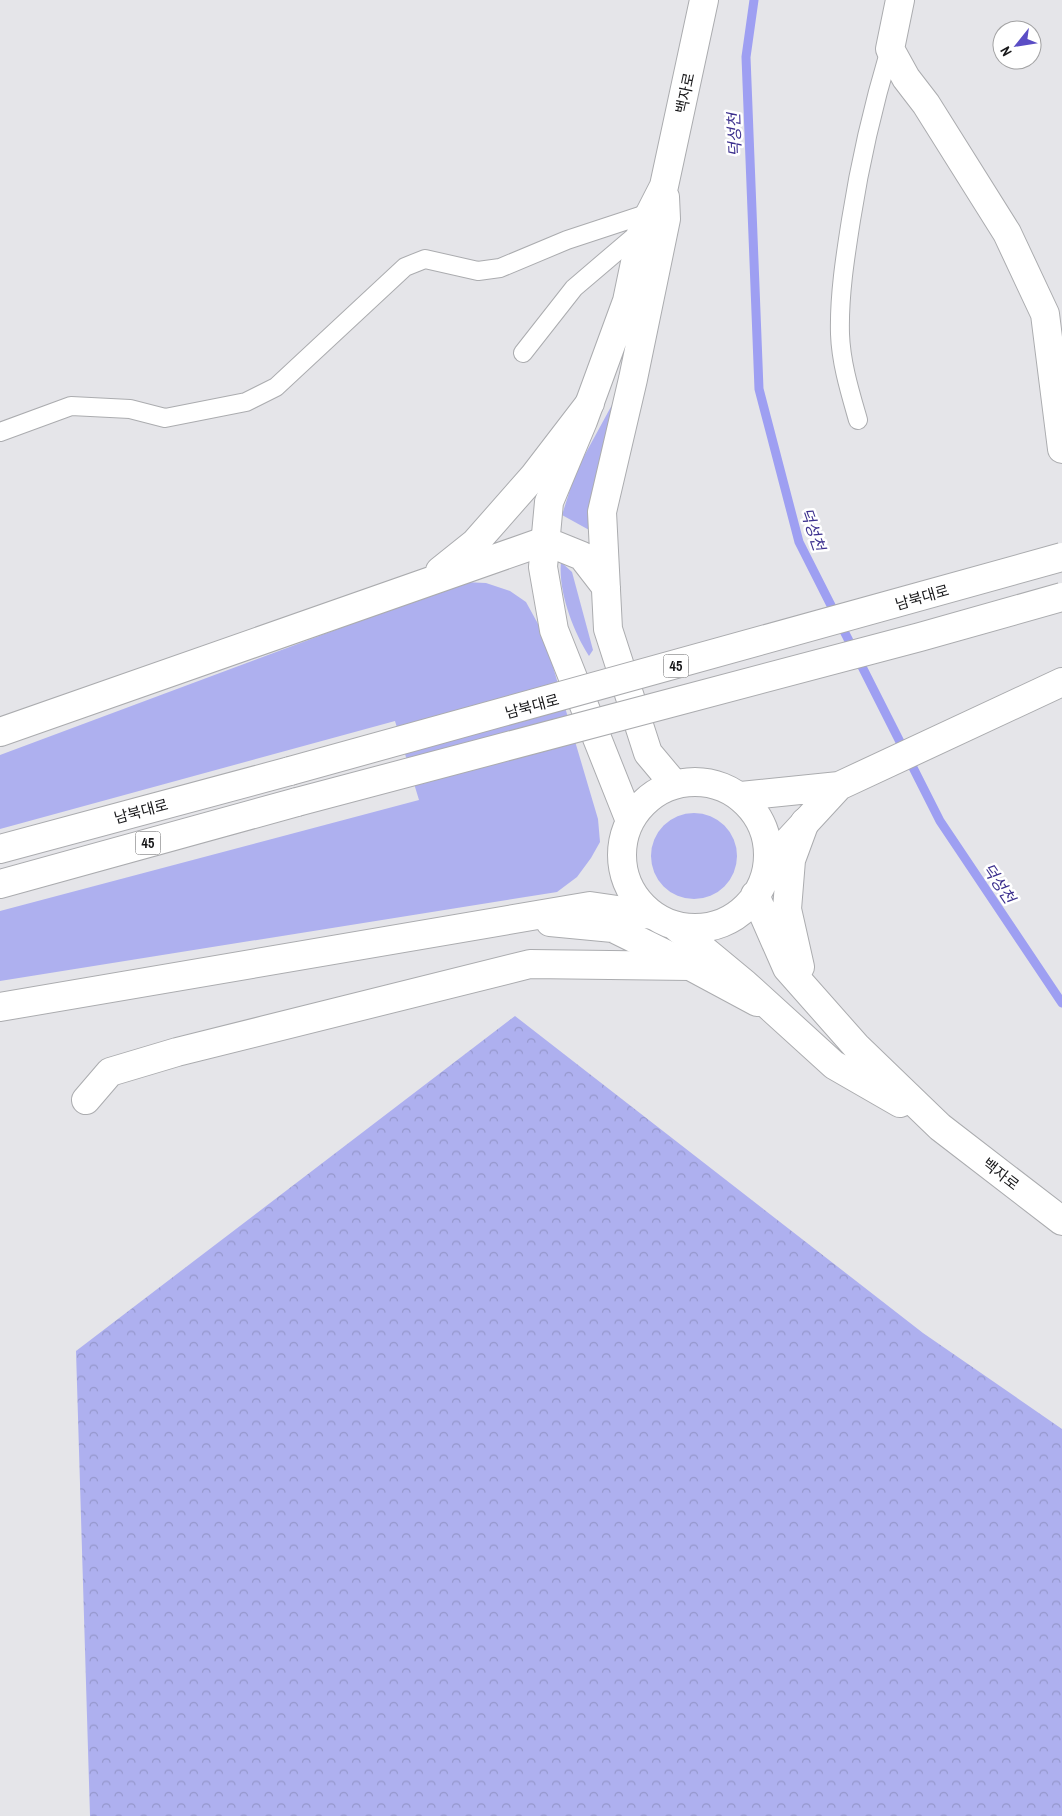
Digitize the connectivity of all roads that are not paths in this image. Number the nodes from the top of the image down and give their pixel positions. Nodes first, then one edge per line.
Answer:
1 (704, 0) edge
2 (900, 0) edge
3 (890, 49) junction
4 (664, 186) junction
5 (647, 221) junction
6 (523, 353) dead end
7 (590, 403) junction
8 (858, 420) dead end
9 (0, 432) edge
10 (1062, 449) edge
11 (545, 541) junction
12 (1062, 557) edge
13 (424, 584) junction
14 (606, 587) junction
15 (1062, 597) edge
16 (1057, 684) edge
17 (0, 732) edge
18 (674, 784) junction
19 (839, 786) junction
20 (740, 796) junction
21 (630, 821) junction
22 (806, 822) junction
23 (0, 849) edge
24 (768, 863) junction
25 (0, 884) edge
26 (755, 895) junction
27 (522, 919) junction
28 (663, 920) junction
29 (690, 966) junction
30 (804, 988) junction
31 (0, 1007) edge
32 (778, 1013) junction
33 (86, 1100) dead end
34 (940, 1127) junction
35 (1062, 1221) edge

1 - 4 main road, 백자로
2 - 3 main road
3 - 8 lane
3 - 10 main road
4 - 5 main road
4 - 14 main road
5 - 6 lane
5 - 7 main road
5 - 9 lane
7 - 11 main road
7 - 13 main road
11 - 13 main road
11 - 14 main road
11 - 21 main road
12 - 23 main road, 남북대로 / 45, bridge
13 - 17 main road
14 - 18 main road
15 - 25 main road, 45, bridge
16 - 19 main road
18 - 20 main road
18 - 21 main road
19 - 20 main road
19 - 22 main road
20 - 24 main road
21 - 28 main road
22 - 24 main road
22 - 30 main road
24 - 26 main road
26 - 28 main road
26 - 30 main road
27 - 28 main road
27 - 29 main road
27 - 31 main road
28 - 32 main road
29 - 32 main road
29 - 33 main road
30 - 34 main road
32 - 34 main road
34 - 35 main road, 백자로

